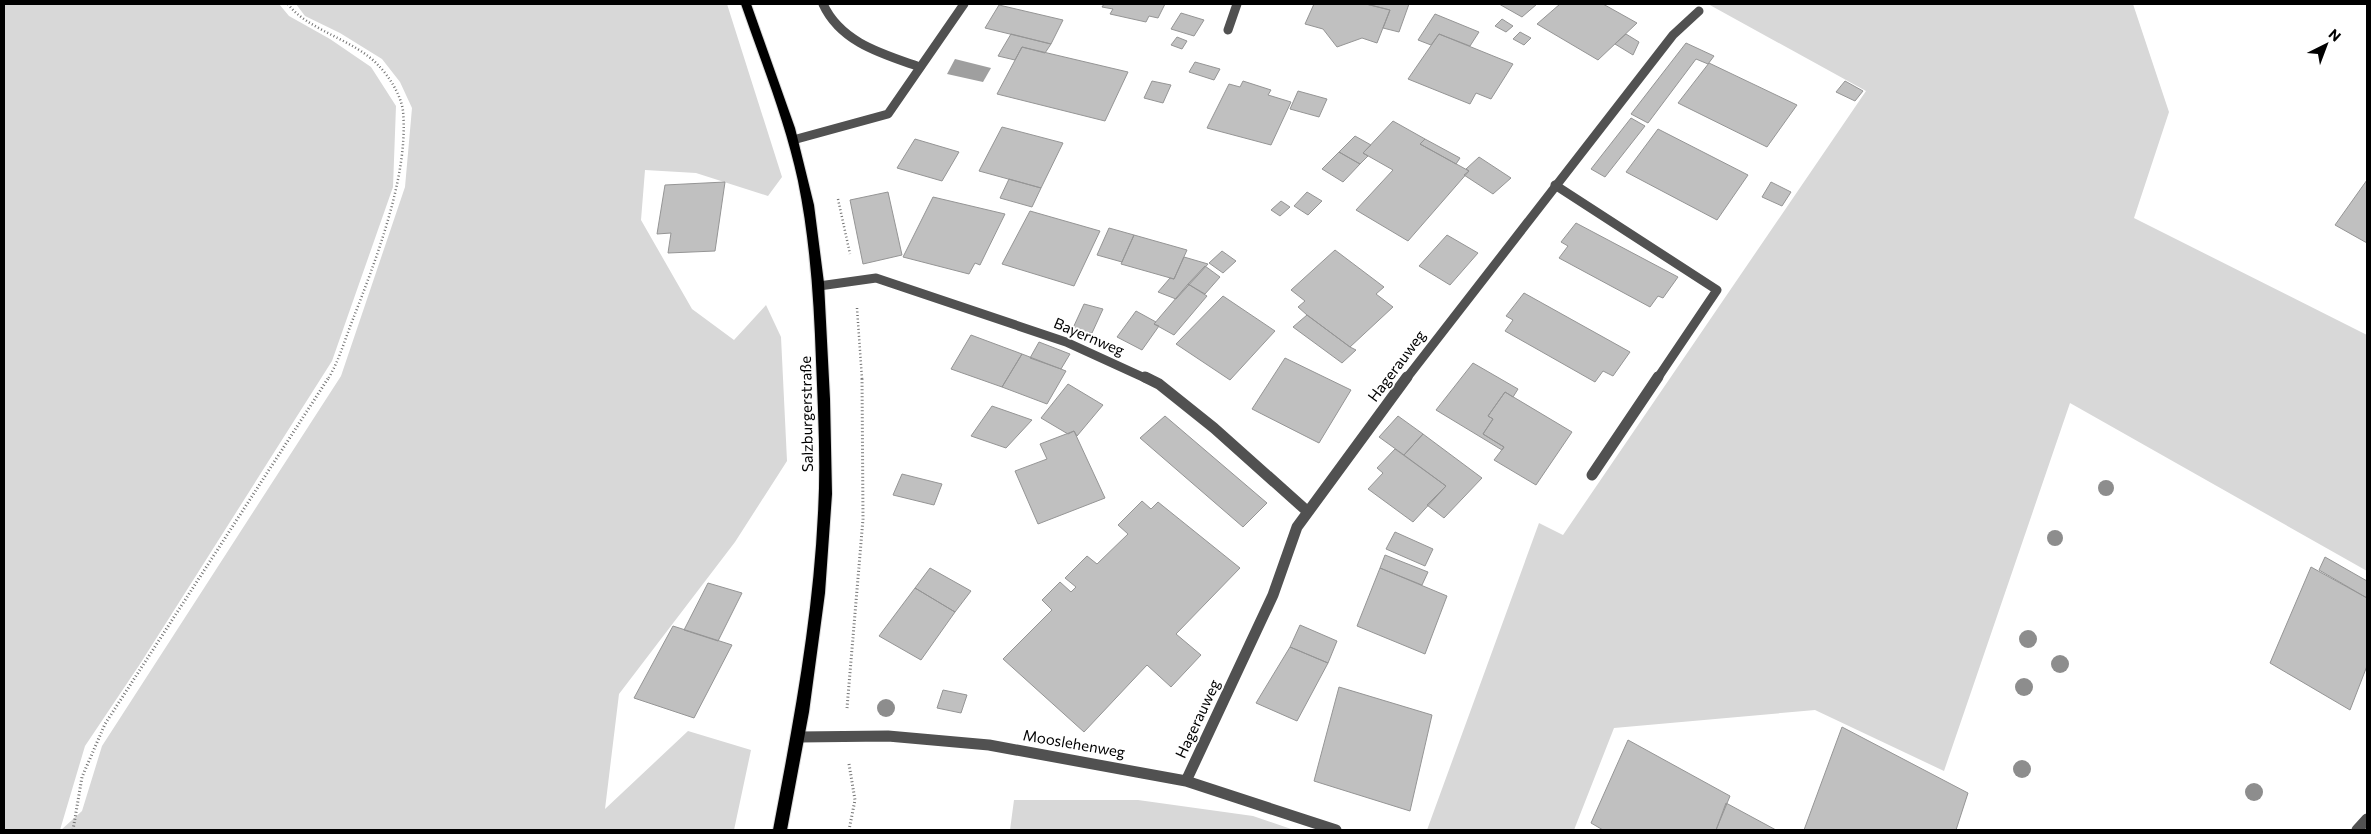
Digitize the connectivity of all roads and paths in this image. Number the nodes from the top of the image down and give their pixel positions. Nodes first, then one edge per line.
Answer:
1 (288, 4) edge
2 (746, 4) edge
3 (823, 4) edge
4 (964, 4) edge
5 (1237, 4) edge
6 (1699, 11) dead end
7 (1228, 30) dead end
8 (920, 67) junction
9 (793, 140) junction
10 (1554, 185) junction
11 (819, 286) junction
12 (1592, 475) dead end
13 (1307, 511) junction
14 (799, 737) junction
15 (845, 737) junction
16 (1186, 781) junction
17 (2367, 819) edge
18 (73, 830) edge
19 (780, 830) edge
20 (849, 830) edge
21 (1336, 830) edge
22 (2357, 830) edge

1 - 18 path
2 - 9 main road, Salzburgerstraße
3 - 8 street
4 - 8 street
5 - 7 street
6 - 10 street, Hagerauweg
8 - 9 street
9 - 11 main road, Salzburgerstraße
10 - 12 street
10 - 13 street, Hagerauweg
11 - 13 street, Bayernweg
11 - 14 main road, Salzburgerstraße
13 - 16 street, Hagerauweg
14 - 15 street, Mooslehenweg
14 - 19 main road, Salzburgerstraße
15 - 16 street, Mooslehenweg
15 - 20 path
16 - 21 street, Mooslehenweg
17 - 22 street

